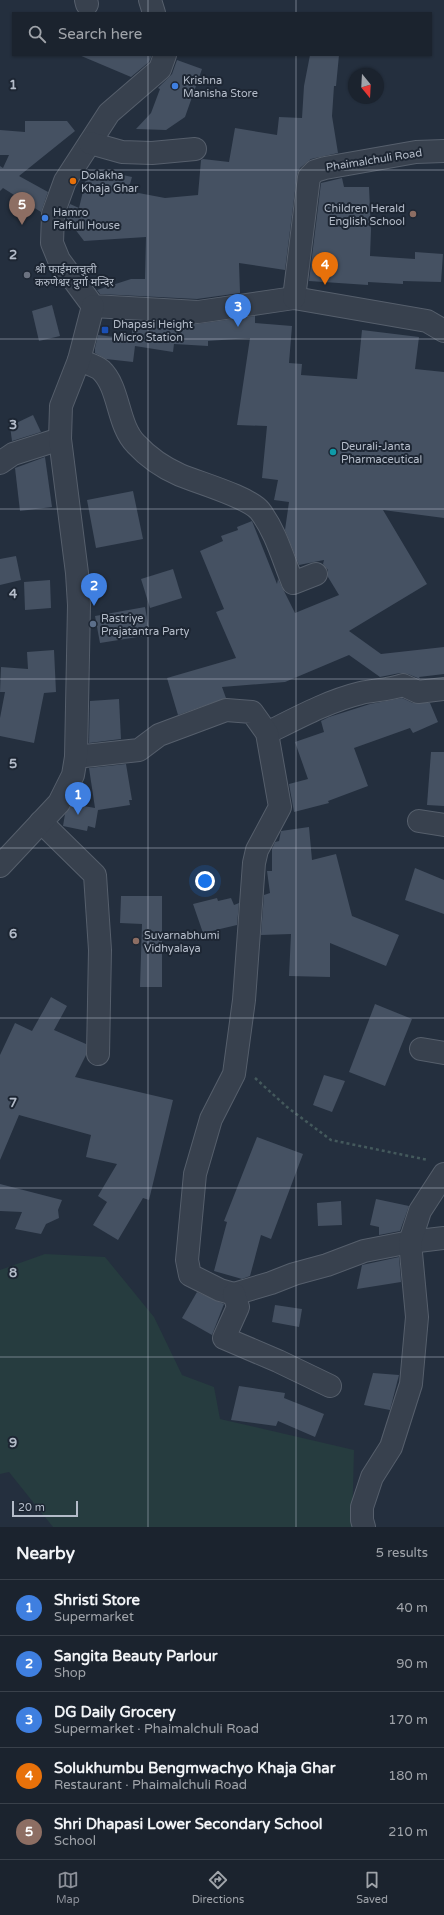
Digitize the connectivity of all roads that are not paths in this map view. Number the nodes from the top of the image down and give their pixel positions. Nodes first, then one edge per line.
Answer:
1 (150, 0) edge
2 (154, 12) edge
3 (165, 56) edge
4 (90, 144) junction
5 (195, 149) dead end
6 (444, 152) edge
7 (294, 298) junction
8 (93, 306) junction
9 (444, 331) edge
10 (79, 360) junction
11 (60, 439) junction
12 (0, 463) edge
13 (316, 574) dead end
14 (444, 689) edge
15 (267, 733) junction
16 (76, 757) junction
17 (419, 821) dead end
18 (41, 822) junction
19 (444, 825) edge
20 (3, 860) edge
21 (421, 1049) dead end
22 (444, 1053) edge
23 (98, 1054) dead end
24 (437, 1167) edge
25 (444, 1238) edge
26 (410, 1242) junction
27 (234, 1294) junction
28 (330, 1386) dead end
29 (364, 1527) edge

1 - 2 street
3 - 4 street
4 - 5 street
4 - 8 street
6 - 7 street, Phaimalchuli Road
7 - 8 street
7 - 9 street
8 - 10 street
10 - 11 street
10 - 13 street
11 - 12 street
11 - 16 street
14 - 15 street
15 - 16 street
15 - 27 street
16 - 18 street
17 - 19 street
18 - 20 street
18 - 23 street
21 - 22 street
24 - 26 street
25 - 26 street
26 - 27 street
26 - 29 street
27 - 28 street

